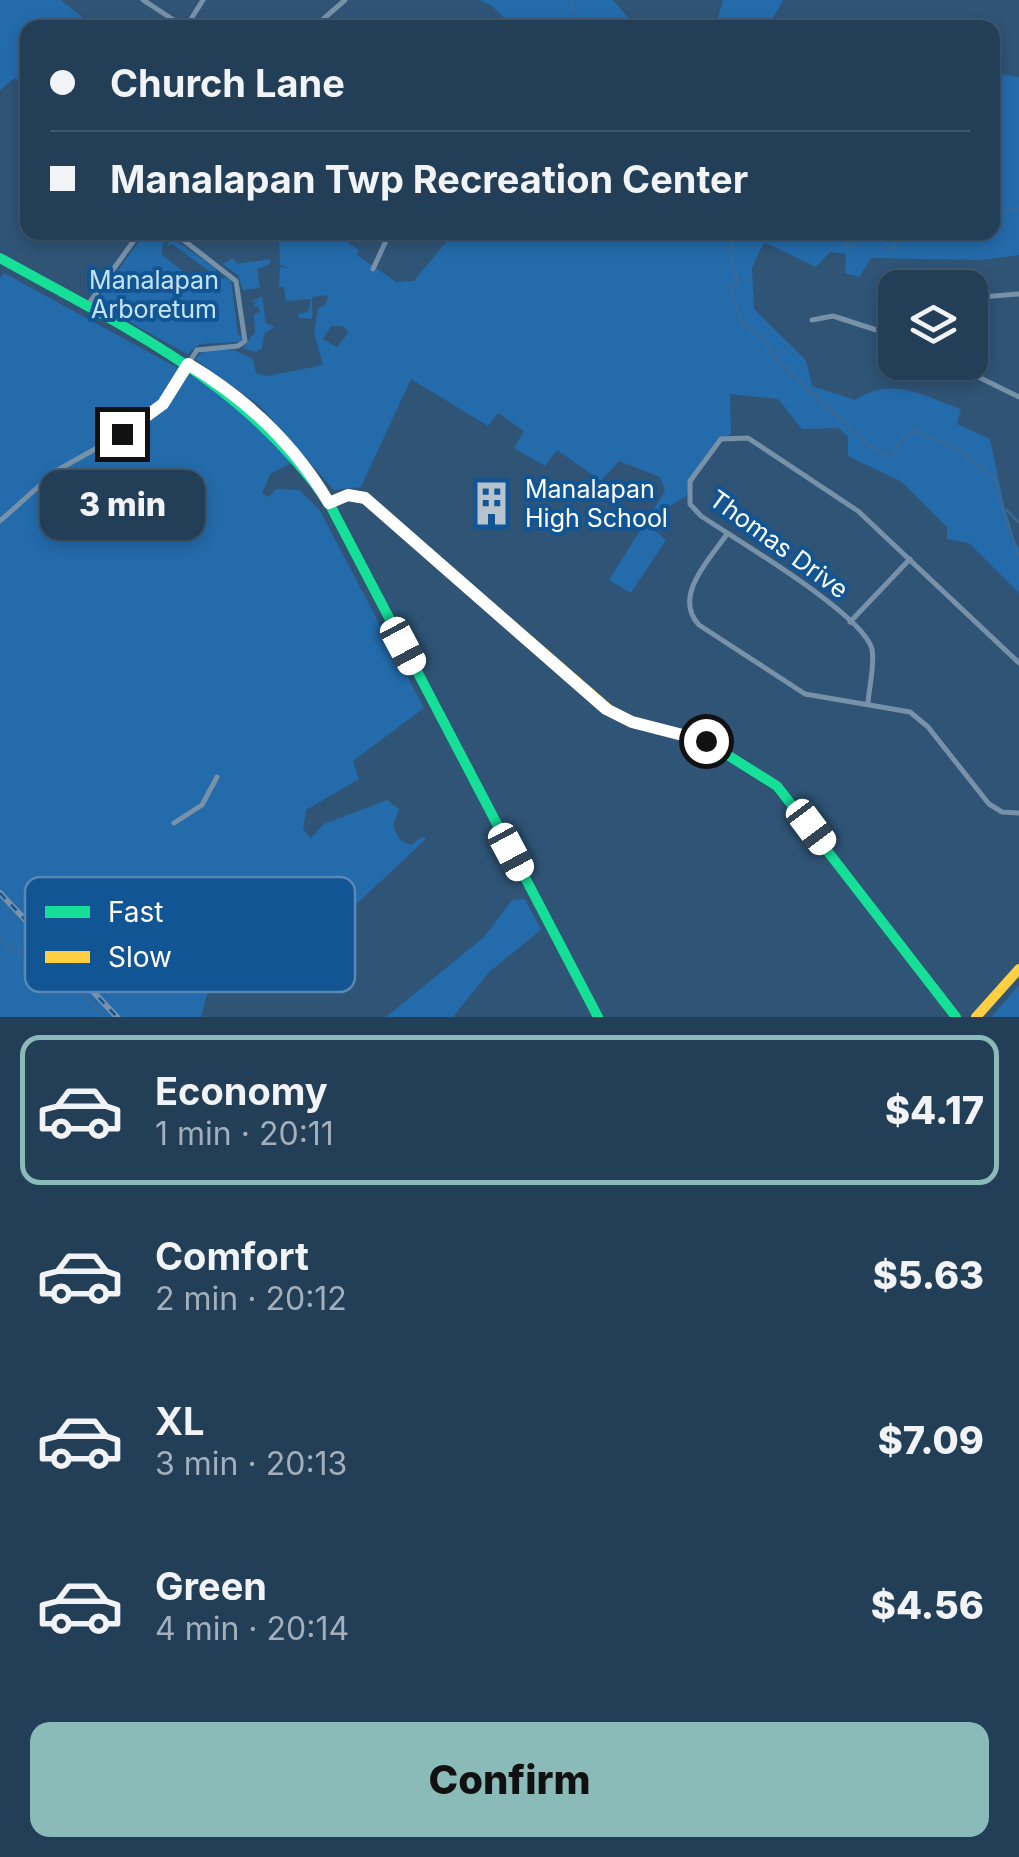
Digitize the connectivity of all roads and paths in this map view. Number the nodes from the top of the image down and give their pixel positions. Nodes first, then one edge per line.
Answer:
1 (142, 0) edge
2 (345, 0) edge
3 (174, 20) edge
4 (323, 20) edge
5 (134, 240) edge
6 (183, 240) edge
7 (386, 240) edge
8 (0, 258) edge
9 (372, 269) dead end
10 (1019, 294) edge
11 (988, 297) edge
12 (87, 306) junction
13 (812, 320) dead end
14 (878, 331) edge
15 (188, 364) junction
16 (985, 380) edge
17 (1019, 397) edge
18 (329, 503) junction
19 (0, 521) edge
20 (727, 534) junction
21 (910, 558) junction
22 (850, 622) junction
23 (1019, 663) edge
24 (868, 703) junction
25 (217, 777) dead end
26 (1019, 813) edge
27 (174, 823) dead end
28 (1019, 970) edge
29 (598, 1017) edge
30 (956, 1017) edge
31 (976, 1017) edge

1 - 3 street
2 - 4 street
5 - 12 street
6 - 15 street
7 - 9 street
8 - 12 main road
10 - 11 street
12 - 15 main road
13 - 14 street
15 - 18 main road
15 - 19 street
16 - 17 street
18 - 29 main road
18 - 30 main road
20 - 21 street, Thomas Drive
20 - 22 street, Thomas Drive
20 - 24 street
21 - 22 street
21 - 23 street, Thomas Drive
22 - 24 street, Thomas Drive
24 - 26 street
25 - 27 street
28 - 31 main road

